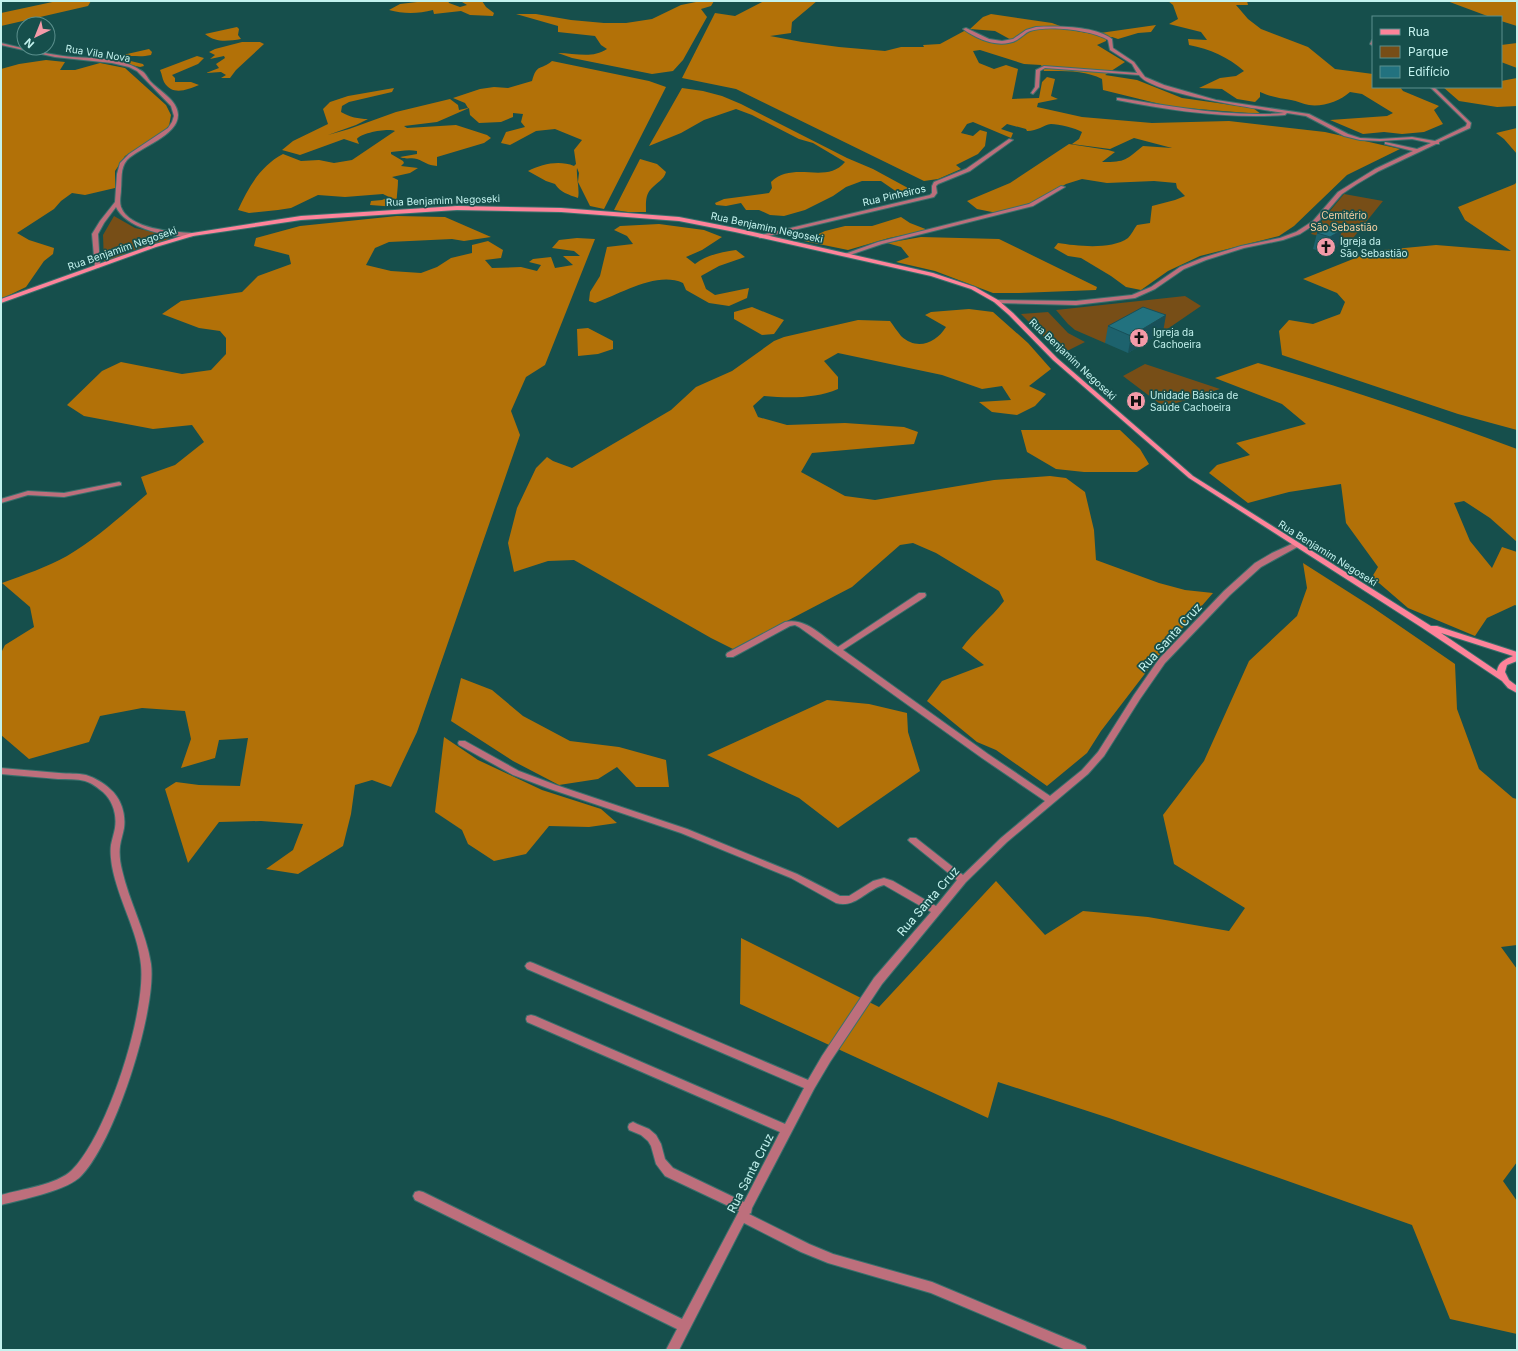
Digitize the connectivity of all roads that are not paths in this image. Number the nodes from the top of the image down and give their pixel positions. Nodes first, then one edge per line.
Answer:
1 (965, 29) dead end
2 (1, 44) edge
3 (1139, 74) junction
4 (1433, 88) edge
5 (1034, 93) dead end
6 (1119, 99) dead end
7 (1307, 114) junction
8 (1011, 140) dead end
9 (1370, 140) junction
10 (1437, 143) junction
11 (1419, 151) junction
12 (1064, 187) dead end
13 (118, 203) junction
14 (192, 235) junction
15 (760, 236) junction
16 (845, 255) junction
17 (97, 267) junction
18 (1, 301) edge
19 (996, 301) junction
20 (119, 484) dead end
21 (1, 501) edge
22 (1298, 545) junction
23 (922, 595) dead end
24 (1424, 625) junction
25 (838, 650) junction
26 (1517, 655) edge
27 (730, 656) dead end
28 (1517, 658) edge
29 (1512, 687) edge
30 (462, 743) dead end
31 (1, 771) edge
32 (1051, 801) junction
33 (913, 840) dead end
34 (963, 880) junction
35 (936, 910) junction
36 (530, 966) dead end
37 (531, 1019) dead end
38 (810, 1086) junction
39 (633, 1126) dead end
40 (788, 1130) junction
41 (419, 1196) dead end
42 (1, 1200) edge
43 (745, 1213) junction
44 (684, 1326) junction
45 (672, 1350) edge
46 (1081, 1350) edge

1 - 3 street
2 - 13 street, Rua Vila Nova
3 - 5 street
3 - 7 street
4 - 10 street
6 - 7 street
7 - 9 street
8 - 15 street, Rua Pinheiros
9 - 10 street
9 - 11 street
10 - 11 street
11 - 19 street
12 - 16 street
13 - 14 street
13 - 17 street
14 - 15 main road, Rua Benjamim Negoseki
14 - 17 main road, Rua Benjamim Negoseki
15 - 16 main road, Rua Benjamim Negoseki
16 - 19 main road, Rua Benjamim Negoseki
17 - 18 main road, Rua Benjamim Negoseki
19 - 22 main road, Rua Benjamim Negoseki
20 - 21 street
22 - 24 main road, Rua Benjamim Negoseki
22 - 32 street, Rua Santa Cruz
23 - 25 street
24 - 26 main road, Rua Benjamim Negoseki
24 - 29 main road, Rua Benjamim Negoseki
25 - 27 street
25 - 32 street
28 - 29 main road
30 - 35 street
31 - 42 street
32 - 34 street, Rua Santa Cruz
33 - 34 street
34 - 35 street, Rua Santa Cruz
35 - 38 street, Rua Santa Cruz
36 - 38 street
37 - 40 street
38 - 40 street, Rua Santa Cruz
39 - 43 street
40 - 43 street, Rua Santa Cruz
41 - 44 street
43 - 44 street, Rua Santa Cruz
43 - 46 street
44 - 45 street, Rua Santa Cruz

